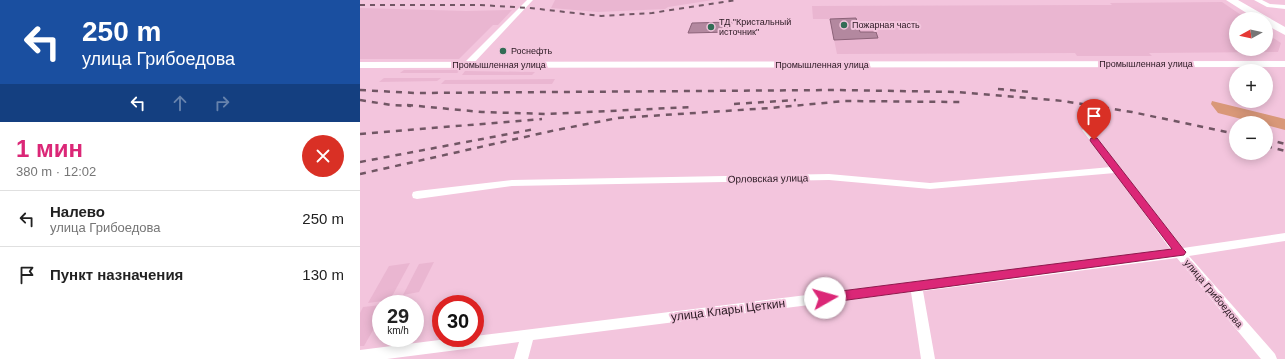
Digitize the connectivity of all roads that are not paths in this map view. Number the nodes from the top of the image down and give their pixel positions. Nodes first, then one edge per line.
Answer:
1 (530, 0) edge
2 (1231, 0) edge
3 (1257, 0) edge
4 (1285, 7) edge
5 (1251, 12) edge
6 (1273, 25) edge
7 (1285, 32) edge
8 (360, 64) edge
9 (1285, 64) edge
10 (467, 65) junction
11 (1086, 130) dead end
12 (1118, 170) junction
13 (417, 194) dead end
14 (1285, 237) edge
15 (1180, 252) junction
16 (916, 286) junction
17 (528, 335) junction
18 (360, 356) edge
19 (521, 359) edge
20 (928, 359) edge
21 (1270, 359) edge

1 - 10 street
2 - 5 highway
3 - 4 street
6 - 7 highway
8 - 10 street, Промышленная улица
9 - 10 street, Промышленная улица
11 - 12 street, улица Грибоедова
12 - 13 street, Орловская улица
12 - 15 street, улица Грибоедова
14 - 15 street, улица Клары Цеткин
15 - 16 street, улица Клары Цеткин
15 - 21 street, улица Грибоедова
16 - 17 street, улица Клары Цеткин
16 - 20 street
17 - 18 street, улица Клары Цеткин
17 - 19 street

